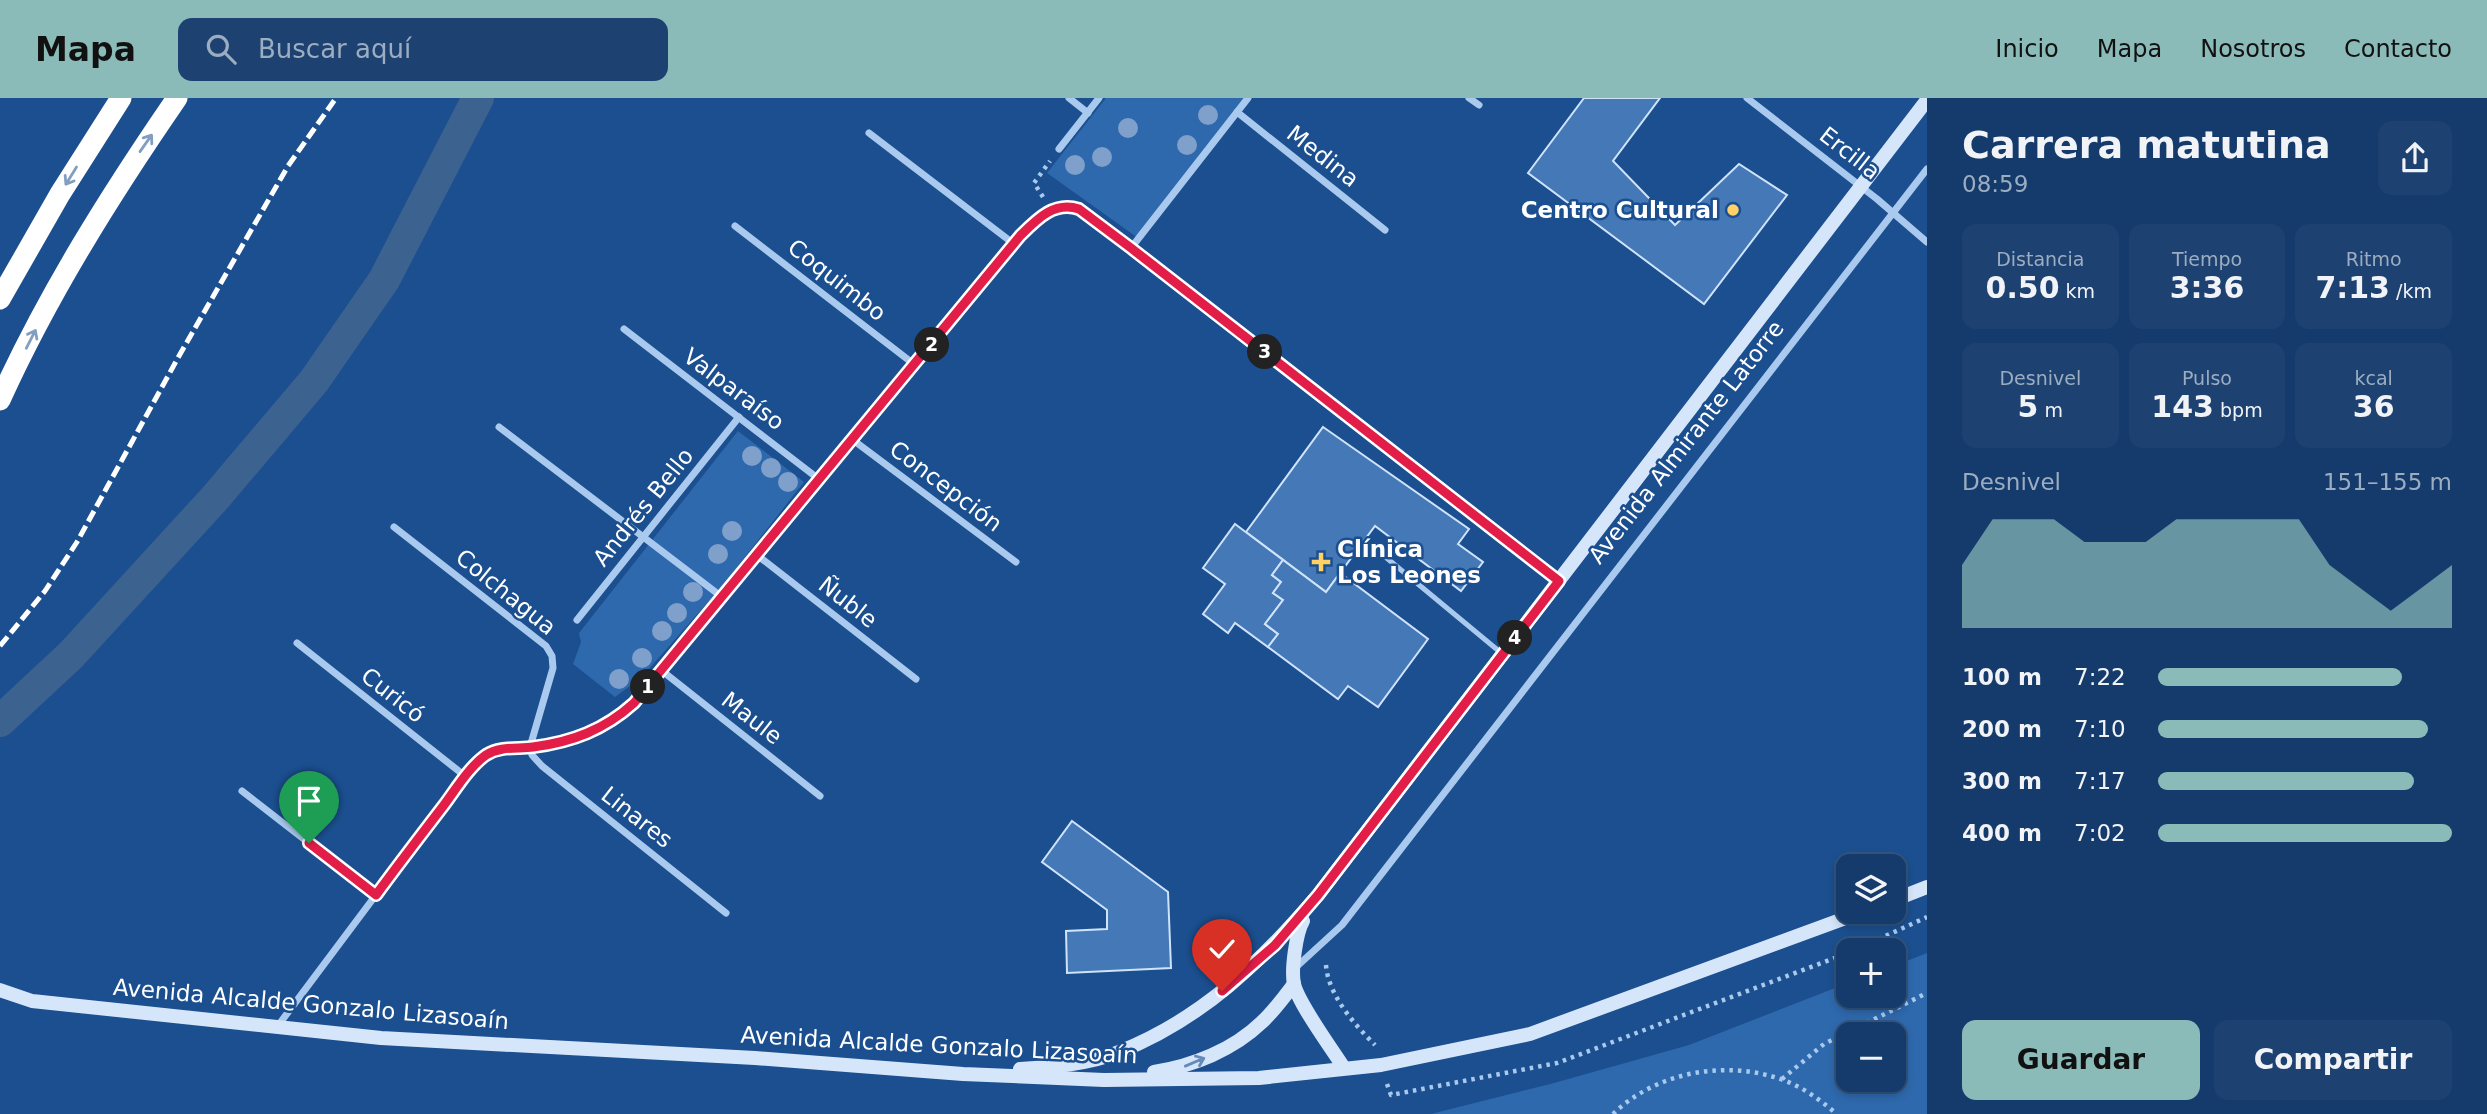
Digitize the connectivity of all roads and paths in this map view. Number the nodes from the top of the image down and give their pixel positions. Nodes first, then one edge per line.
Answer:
1 (121, 98) edge
2 (177, 98) edge
3 (1069, 98) edge
4 (1099, 98) edge
5 (1248, 98) edge
6 (1469, 98) edge
7 (1747, 98) edge
8 (1927, 100) edge
9 (1479, 105) dead end
10 (1088, 113) junction
11 (1237, 113) junction
12 (869, 133) dead end
13 (1059, 149) joint
14 (1927, 169) edge
15 (1861, 187) junction
16 (1050, 210) junction
17 (1893, 213) junction
18 (735, 226) dead end
19 (1385, 230) dead end
20 (1927, 242) edge
21 (1014, 244) junction
22 (1131, 248) junction
23 (0, 299) edge
24 (624, 329) dead end
25 (915, 365) junction
26 (0, 400) edge
27 (739, 417) junction
28 (499, 427) dead end
29 (853, 440) junction
30 (820, 480) junction
31 (394, 527) dead end
32 (645, 536) junction
33 (757, 555) junction
34 (1383, 555) dead end
35 (1016, 562) dead end
36 (1559, 581) junction
37 (722, 597) junction
38 (577, 620) dead end
39 (297, 643) dead end
40 (1503, 654) junction
41 (661, 670) junction
42 (916, 679) dead end
43 (530, 747) junction
44 (465, 776) junction
45 (242, 791) dead end
46 (820, 796) dead end
47 (1927, 887) edge
48 (376, 895) junction
49 (1318, 895) junction
50 (1906, 895) edge
51 (726, 913) dead end
52 (1927, 917) edge
53 (1836, 922) edge
54 (1882, 938) edge
55 (1324, 944) junction
56 (1836, 958) edge
57 (1294, 969) junction
58 (1294, 984) junction
59 (0, 990) edge
60 (1927, 993) edge
61 (277, 1028) junction
62 (1381, 1065) junction
63 (1344, 1068) junction
64 (963, 1074) junction
65 (1782, 1079) junction
66 (1104, 1080) junction
67 (1613, 1114) edge
68 (1837, 1114) edge

1 -> 23 highway
26 -> 2 highway
3 - 10 street
4 - 10 street
5 - 11 street
6 - 9 street
7 - 15 street, Ercilla
8 - 15 main road, Avenida Almirante Latorre
10 - 13 street
11 - 19 street, Medina
11 - 22 street
12 - 21 street
13 - 16 path
14 - 17 street, Avenida Almirante Latorre
15 - 17 street, Ercilla
15 - 36 main road, Avenida Almirante Latorre
16 - 21 street
16 - 22 street
17 - 20 street, Ercilla
17 - 55 street, Avenida Almirante Latorre
18 - 25 street, Coquimbo
21 - 25 street
22 - 36 street
24 - 27 street, Valparaíso
25 - 29 street
27 - 30 street, Valparaíso
27 - 32 street, Andrés Bello
28 - 32 street
29 - 30 street
29 - 35 street, Concepción
30 - 33 street
31 - 43 street, Colchagua
32 - 37 street
32 - 38 street, Andrés Bello
33 - 37 street
33 - 42 street, Ñuble
34 - 40 lane
36 - 40 main road, Avenida Almirante Latorre
37 - 41 street
39 - 44 street, Curicó
40 - 49 main road, Avenida Almirante Latorre
41 - 43 street
41 - 46 street, Maule
43 - 44 street
43 - 51 street, Linares
44 - 48 street
45 - 48 street
47 - 50 main road
48 - 61 street
49 - 57 main road, Avenida Almirante Latorre
49 - 64 main road, Avenida Almirante Latorre
52 - 54 path
53 - 62 main road, Avenida Alcalde Gonzalo Lizasoaín
55 - 57 street, Avenida Almirante Latorre
55 - 62 path
56 - 62 path
57 - 58 main road, Avenida Almirante Latorre
58 - 63 main road, Avenida Almirante Latorre
66 -> 58 main road
59 - 61 main road, Avenida Alcalde Gonzalo Lizasoaín
60 - 65 path
61 - 64 main road, Avenida Alcalde Gonzalo Lizasoaín
62 - 63 main road, Avenida Alcalde Gonzalo Lizasoaín
63 - 66 main road, Avenida Alcalde Gonzalo Lizasoaín
64 - 66 main road, Avenida Alcalde Gonzalo Lizasoaín
65 - 67 path
65 - 68 path

